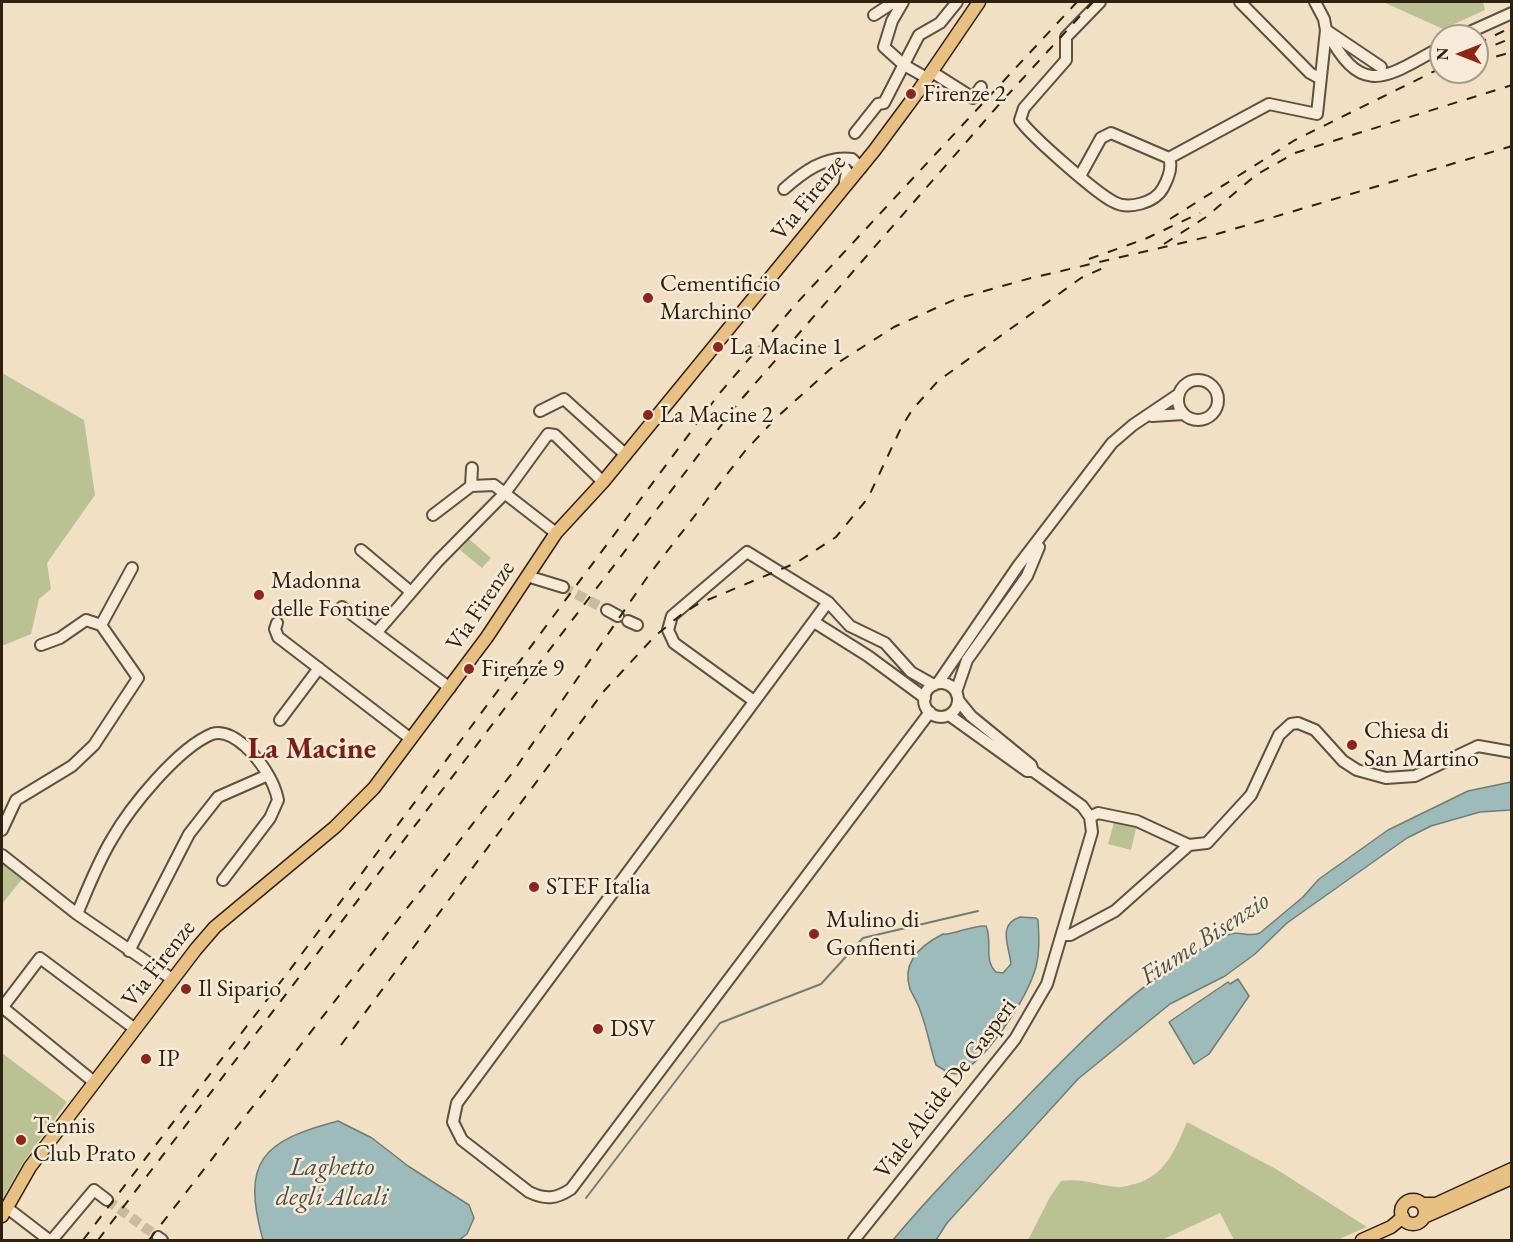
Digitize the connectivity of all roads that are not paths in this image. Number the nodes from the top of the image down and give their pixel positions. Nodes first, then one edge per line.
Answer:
1 (894, 2) edge
2 (903, 2) edge
3 (957, 2) edge
4 (979, 2) edge
5 (1100, 2) edge
6 (1240, 2) edge
7 (1315, 2) edge
8 (1512, 13) edge
9 (874, 15) dead end
10 (1488, 24) edge
11 (1326, 30) junction
12 (1337, 54) junction
13 (1429, 54) edge
14 (1322, 55) junction
15 (904, 64) junction
16 (1381, 67) dead end
17 (930, 75) junction
18 (1319, 78) junction
19 (981, 87) dead end
20 (855, 133) dead end
21 (873, 153) junction
22 (1169, 158) junction
23 (844, 161) junction
24 (861, 168) junction
25 (1080, 176) junction
26 (783, 189) dead end
27 (842, 191) junction
28 (1179, 394) junction
29 (540, 411) dead end
30 (1184, 414) junction
31 (1149, 416) junction
32 (626, 455) junction
33 (472, 468) dead end
34 (603, 482) junction
35 (471, 486) junction
36 (505, 493) junction
37 (433, 515) dead end
38 (556, 533) junction
39 (1044, 535) junction
40 (361, 550) dead end
41 (132, 568) dead end
42 (527, 576) junction
43 (562, 587) tunnel mouth
44 (411, 591) junction
45 (828, 602) junction
46 (342, 607) dead end
47 (607, 610) tunnel mouth
48 (628, 621) dead end
49 (814, 622) junction
50 (278, 623) dead end
51 (101, 625) junction
52 (377, 632) junction
53 (885, 643) junction
54 (41, 645) dead end
55 (868, 656) junction
56 (319, 668) junction
57 (936, 684) junction
58 (450, 688) junction
59 (957, 696) junction
60 (925, 698) junction
61 (754, 701) junction
62 (930, 712) junction
63 (949, 715) junction
64 (280, 720) dead end
65 (411, 739) junction
66 (1512, 753) edge
67 (1033, 771) junction
68 (268, 775) junction
69 (1090, 817) junction
70 (2, 831) edge
71 (1190, 845) junction
72 (2, 855) edge
73 (223, 880) dead end
74 (78, 914) junction
75 (1063, 935) junction
76 (129, 951) junction
77 (172, 979) junction
78 (2, 1007) edge
79 (135, 1029) junction
80 (94, 1082) junction
81 (1512, 1169) edge
82 (1512, 1178) edge
83 (107, 1200) tunnel mouth
84 (1422, 1204) junction
85 (4, 1212) edge
86 (1403, 1217) junction
87 (1419, 1220) junction
88 (51, 1240) edge
89 (854, 1240) edge
90 (1362, 1240) edge
91 (1379, 1240) edge

1 - 9 street
2 - 15 street
3 - 15 street
4 - 17 main road, Via Firenze
5 - 25 street
6 - 18 street
7 - 11 street
8 - 10 street
11 - 12 street
11 - 14 street
11 - 16 street
12 - 13 street
12 - 14 street
14 - 18 street
15 - 17 street
15 - 20 street
17 - 19 street
17 - 21 main road, Via Firenze
18 - 22 street
21 - 23 street
21 - 24 main road, Via Firenze
22 - 25 street
22 - 25 street
23 - 24 street
23 - 26 street
23 - 27 street
24 - 27 main road, Via Firenze
27 - 32 main road, Via Firenze
28 - 30 street
28 - 30 street
28 - 31 street
29 - 32 street
30 - 31 street
31 - 39 street
32 - 34 main road, Via Firenze
33 - 35 street
34 - 36 street
34 - 38 main road, Via Firenze
35 - 36 street
35 - 37 street
36 - 38 street
36 - 44 street
38 - 42 main road, Via Firenze
39 - 57 street
39 - 59 street
40 - 44 street
41 - 51 street
42 - 43 street
42 - 58 main road, Via Firenze
44 - 52 street
45 - 49 street
45 - 53 street
45 - 61 street
46 - 52 street
47 - 48 street
49 - 55 street
49 - 61 street
50 - 56 street
51 - 54 street
51 - 70 street
52 - 58 street
53 - 55 street
53 - 57 street
55 - 60 street
56 - 64 street
56 - 65 street
57 - 59 street
57 - 60 street
58 - 65 main road, Via Firenze
59 - 63 street
59 - 67 street
60 - 62 street
61 - 62 street
62 - 63 street
63 - 67 street
65 - 77 main road, Via Firenze
66 - 71 street
67 - 69 street
68 - 73 street
68 - 74 street
68 - 76 street
69 - 71 street
69 - 75 street, Viale Alcide De Gasperi
71 - 75 street
72 - 74 street
74 - 76 street
75 - 89 street, Viale Alcide De Gasperi
76 - 77 street
77 - 79 main road, Via Firenze
78 - 79 street
78 - 80 street
79 - 80 main road, Via Firenze
80 - 85 main road, Via Firenze
81 - 84 main road
82 - 87 main road
83 - 88 street
84 - 86 main road
84 - 87 main road
85 - 88 street
86 - 87 main road
86 - 90 main road
87 - 91 main road

